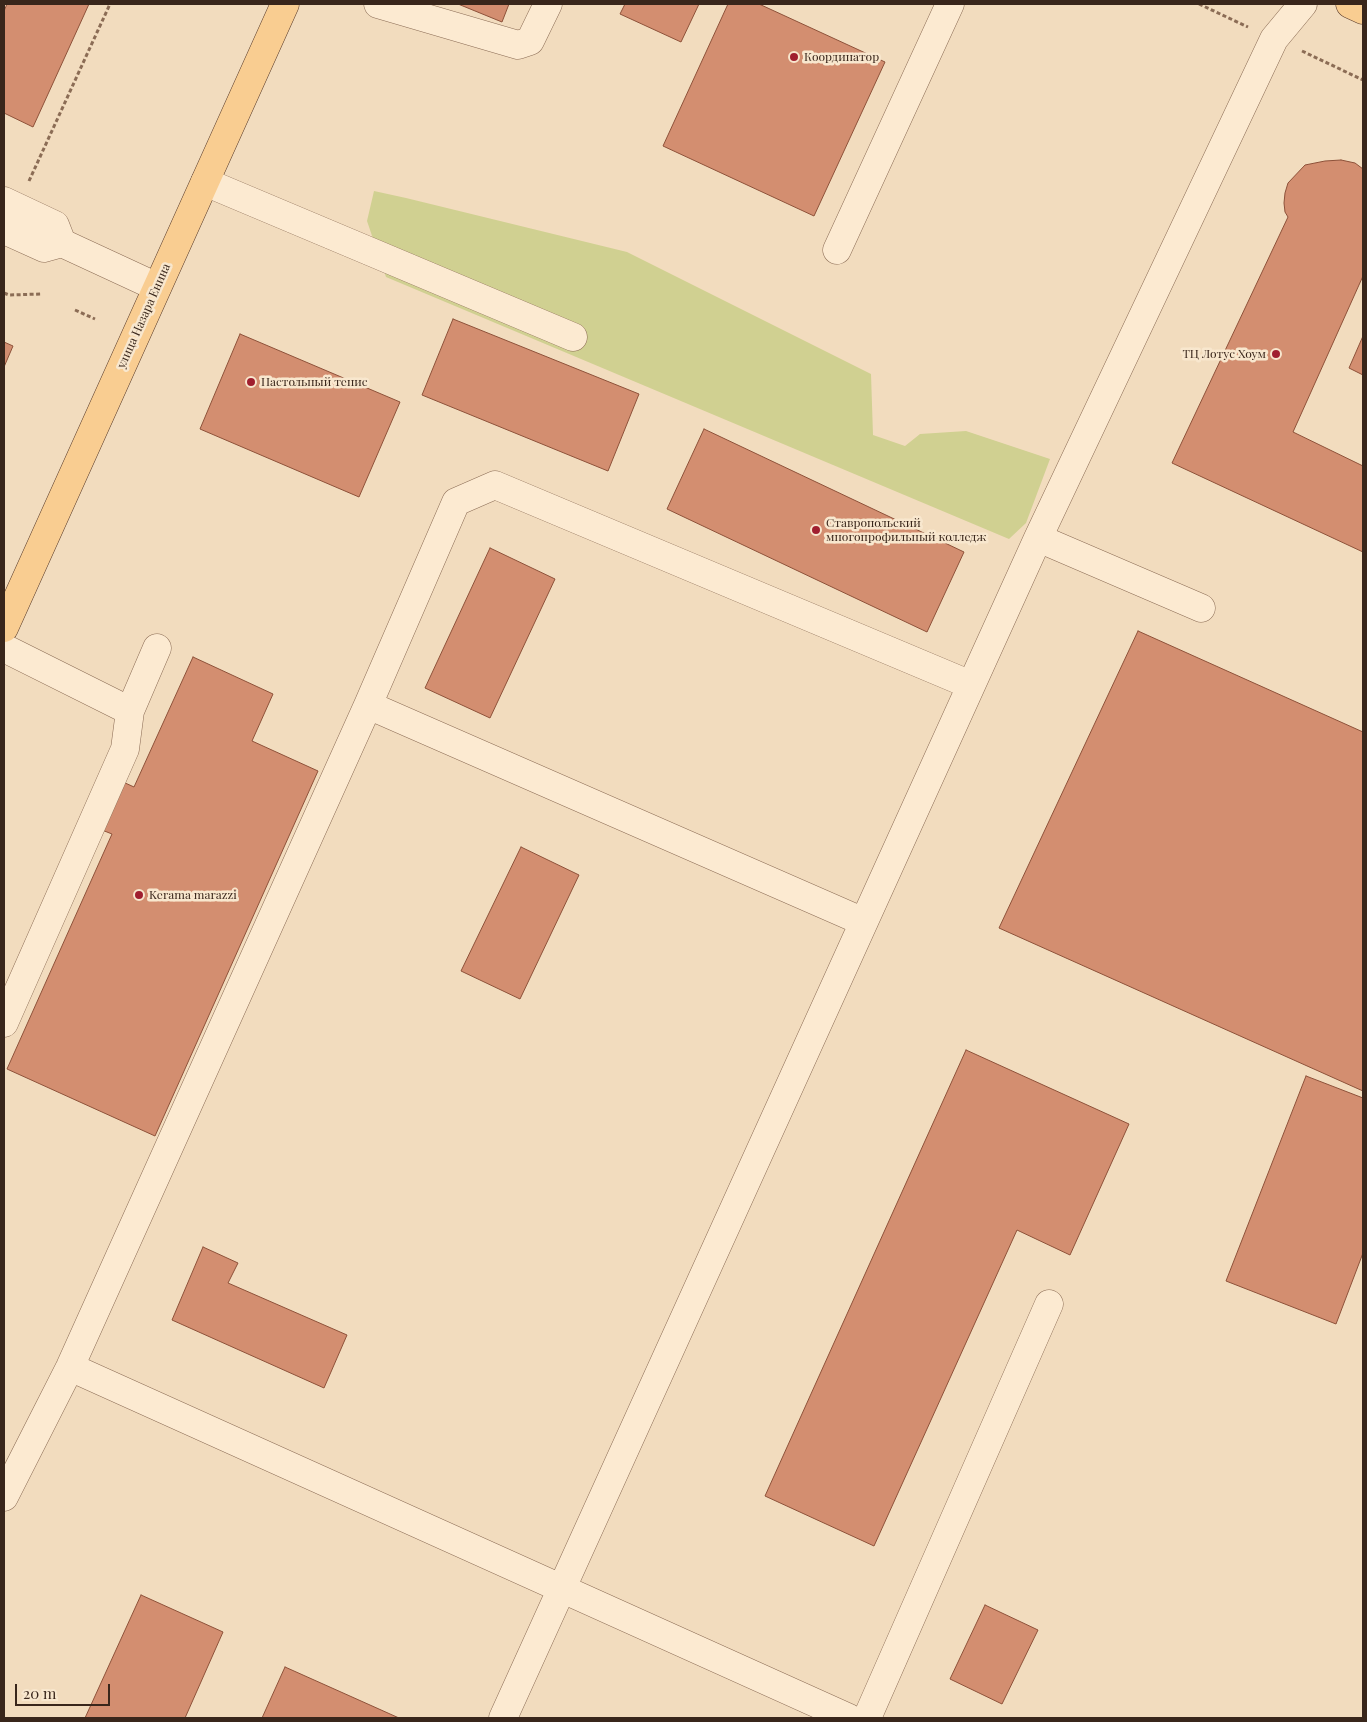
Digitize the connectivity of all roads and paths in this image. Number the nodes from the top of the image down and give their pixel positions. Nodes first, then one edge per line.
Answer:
1 (110, 4) edge
2 (285, 4) edge
3 (378, 4) edge
4 (548, 4) edge
5 (950, 4) edge
6 (1303, 4) edge
7 (1350, 4) edge
8 (1363, 10) edge
9 (205, 182) junction
10 (26, 186) dead end
11 (4, 201) edge
12 (4, 230) edge
13 (62, 244) junction
14 (837, 250) dead end
15 (157, 287) junction
16 (4, 293) edge
17 (42, 294) dead end
18 (75, 310) dead end
19 (95, 319) dead end
20 (573, 337) dead end
21 (1038, 538) junction
22 (1201, 608) dead end
23 (4, 628) edge
24 (4, 648) edge
25 (157, 648) dead end
26 (971, 685) junction
27 (368, 704) junction
28 (130, 711) junction
29 (864, 922) junction
30 (4, 1023) edge
31 (1049, 1304) dead end
32 (70, 1367) junction
33 (4, 1497) edge
34 (563, 1589) junction
35 (503, 1718) edge
36 (849, 1718) edge
37 (867, 1718) edge

1 - 10 path
2 - 9 main road, улица Назара Енина
3 - 4 lane
5 - 14 lane
6 - 21 lane
7 - 8 main road
9 - 15 main road, улица Назара Енина
9 - 20 lane
11 - 13 lane
12 - 13 lane
13 - 15 lane
15 - 23 main road, улица Назара Енина
16 - 17 path
18 - 19 path
21 - 22 lane
21 - 26 lane
24 - 28 lane
25 - 28 lane
26 - 27 lane
26 - 29 lane
27 - 29 lane
27 - 32 lane
28 - 30 lane
29 - 34 lane
31 - 37 lane
32 - 33 lane
32 - 34 lane
34 - 35 lane
34 - 36 lane

